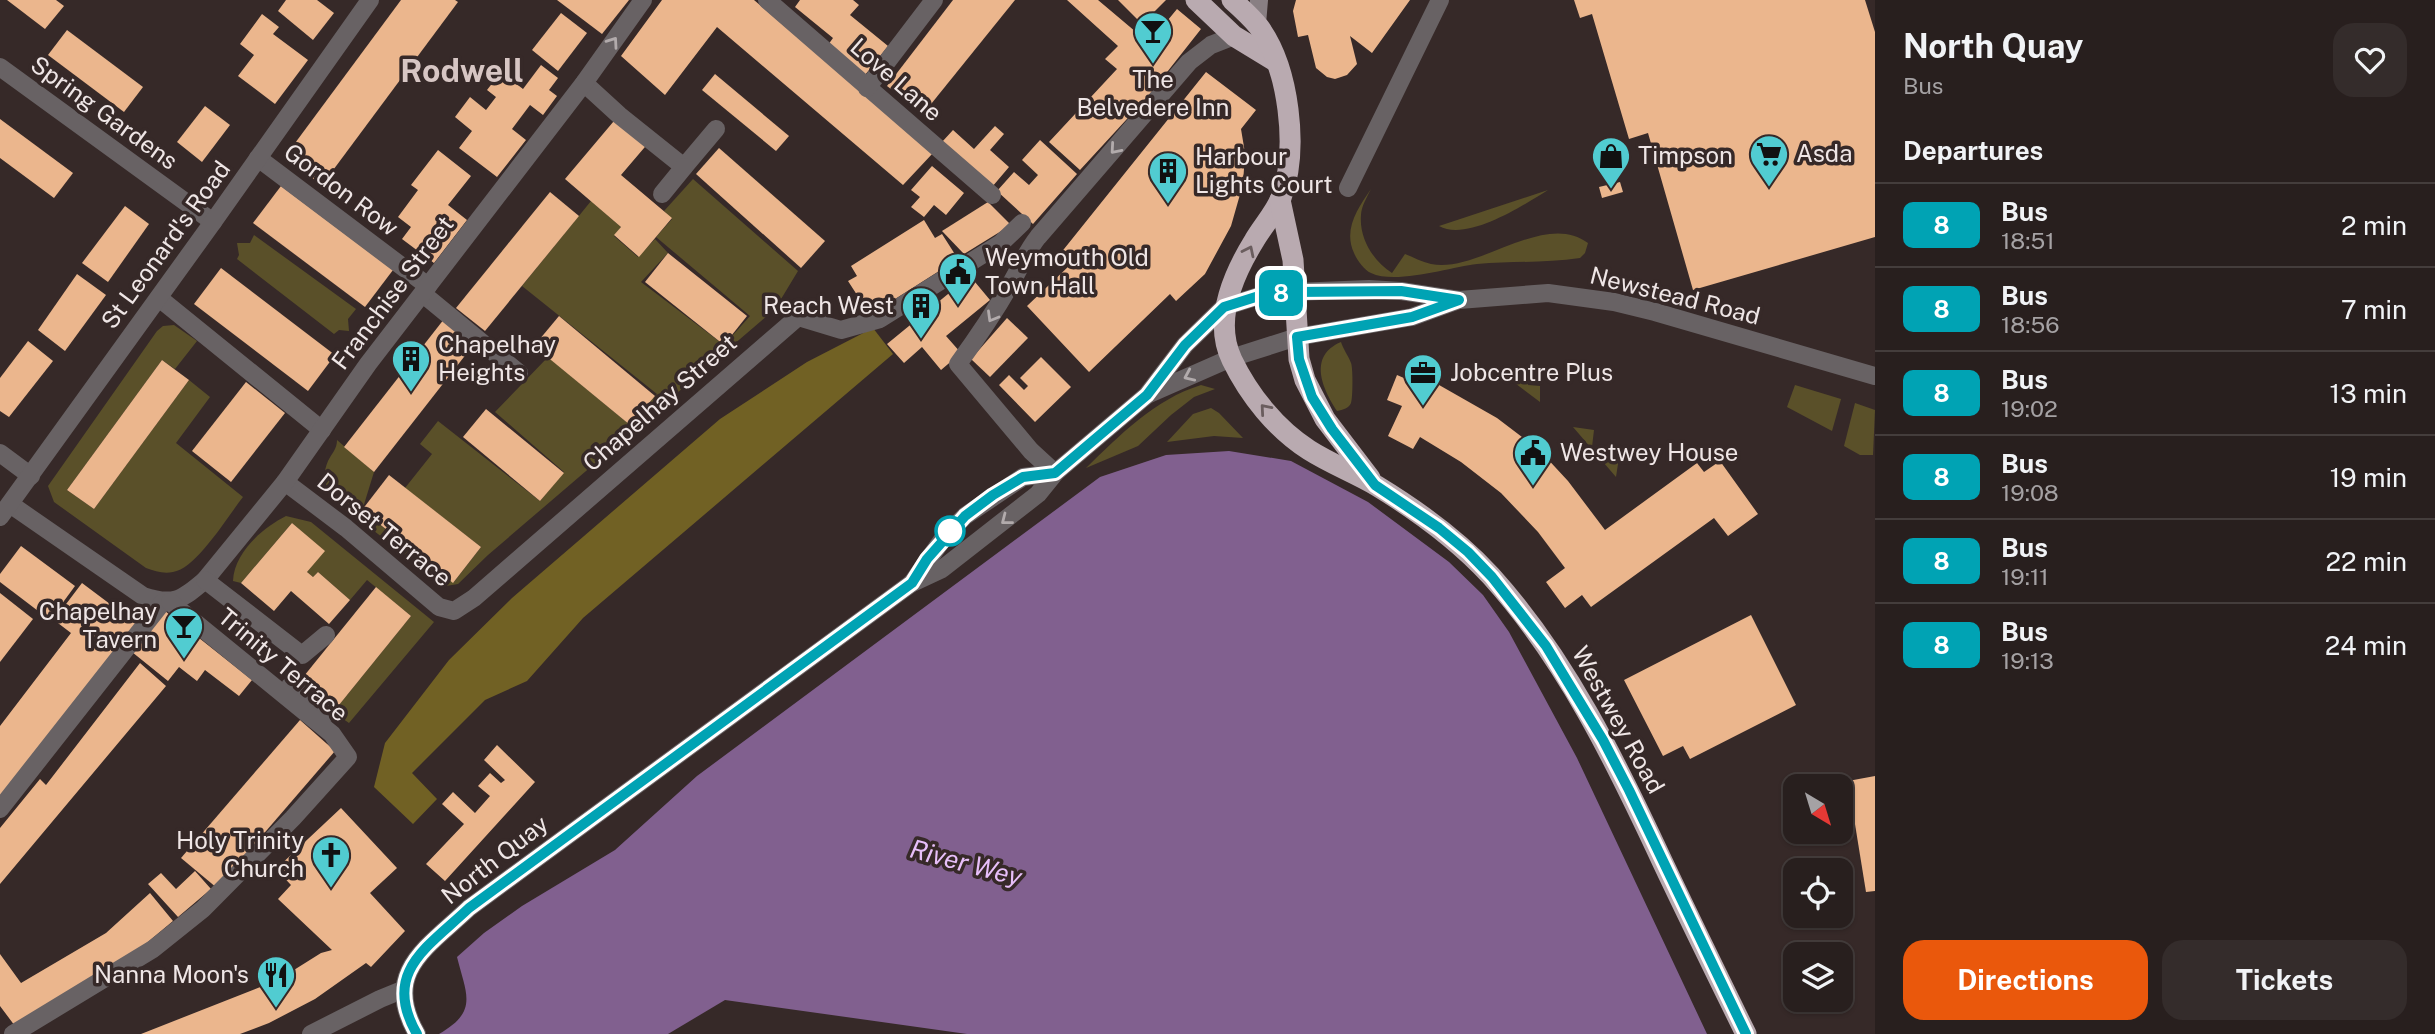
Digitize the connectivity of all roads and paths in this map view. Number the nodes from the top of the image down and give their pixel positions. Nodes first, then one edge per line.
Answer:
1 (642, 0) edge
2 (768, 0) edge
3 (934, 0) edge
4 (1196, 0) edge
5 (1232, 0) edge
6 (1259, 0) edge
7 (1440, 0) edge
8 (369, 1) edge
9 (1257, 24) junction
10 (1234, 37) junction
11 (1275, 61) junction
12 (0, 68) edge
13 (584, 83) junction
14 (867, 88) junction
15 (716, 129) dead end
16 (258, 158) junction
17 (684, 167) junction
18 (1348, 188) dead end
19 (662, 194) dead end
20 (992, 195) dead end
21 (1280, 200) junction
22 (214, 222) junction
23 (1022, 223) dead end
24 (425, 290) junction
25 (1295, 292) junction
26 (159, 298) junction
27 (1459, 300) junction
28 (1224, 307) junction
29 (1297, 337) junction
30 (1231, 358) junction
31 (519, 373) dead end
32 (1875, 376) edge
33 (1147, 395) junction
34 (322, 430) junction
35 (0, 453) edge
36 (1055, 473) junction
37 (31, 476) junction
38 (285, 482) junction
39 (1375, 485) junction
40 (5, 511) edge
41 (205, 580) junction
42 (912, 583) junction
43 (166, 602) junction
44 (454, 611) joint
45 (326, 635) dead end
46 (328, 713) dead end
47 (0, 808) edge
48 (402, 990) junction
49 (13, 1034) edge
50 (311, 1034) edge
51 (417, 1034) edge
52 (1746, 1034) edge

13 -> 1 street, Franchise Street
2 - 14 street, Love Lane
3 - 14 street
4 - 10 highway
5 - 9 highway
6 - 9 main road
7 - 18 street
8 - 16 street, St Leonard's Road
9 - 11 highway
10 - 11 highway
10 -> 36 street
11 - 21 highway
12 - 22 street, Spring Gardens
13 - 17 street
13 - 24 street, Franchise Street
14 - 20 street, Love Lane
15 - 17 street
16 - 22 street, St Leonard's Road
16 - 24 street, Gordon Row
17 - 19 street
21 - 25 highway, Westwey Road
28 -> 21 highway
22 - 26 street, St Leonard's Road
23 - 44 street, Chapelhay Street
24 - 31 street, Gordon Row
24 - 34 street, Franchise Street
25 - 27 street, Newstead Road
25 - 28 street, Newstead Road
25 - 29 highway, Westwey Road
26 - 34 street
26 - 37 street, St Leonard's Road
27 - 29 street, Newstead Road
27 - 32 street, Newstead Road
28 - 30 highway, Westwey Road
28 - 33 street, North Quay
29 - 30 street, Newstead Road
29 - 39 highway, Westwey Road
30 -> 33 street, North Quay
39 -> 30 highway, Westwey Road
33 - 36 street, North Quay
34 - 38 street, Franchise Street
35 - 37 street
36 -> 42 street, North Quay
36 - 42 street, North Quay
37 - 40 street, St Leonard's Road
38 - 41 street, Franchise Street
38 - 44 street, Dorset Terrace
39 - 52 highway, Westwey Road
40 - 43 street
41 - 43 street, Franchise Street
41 - 45 street
42 - 48 street, North Quay
43 - 46 street
43 - 47 street, Franchise Street
43 - 49 street, Trinity Terrace
48 - 50 street
48 - 51 street

